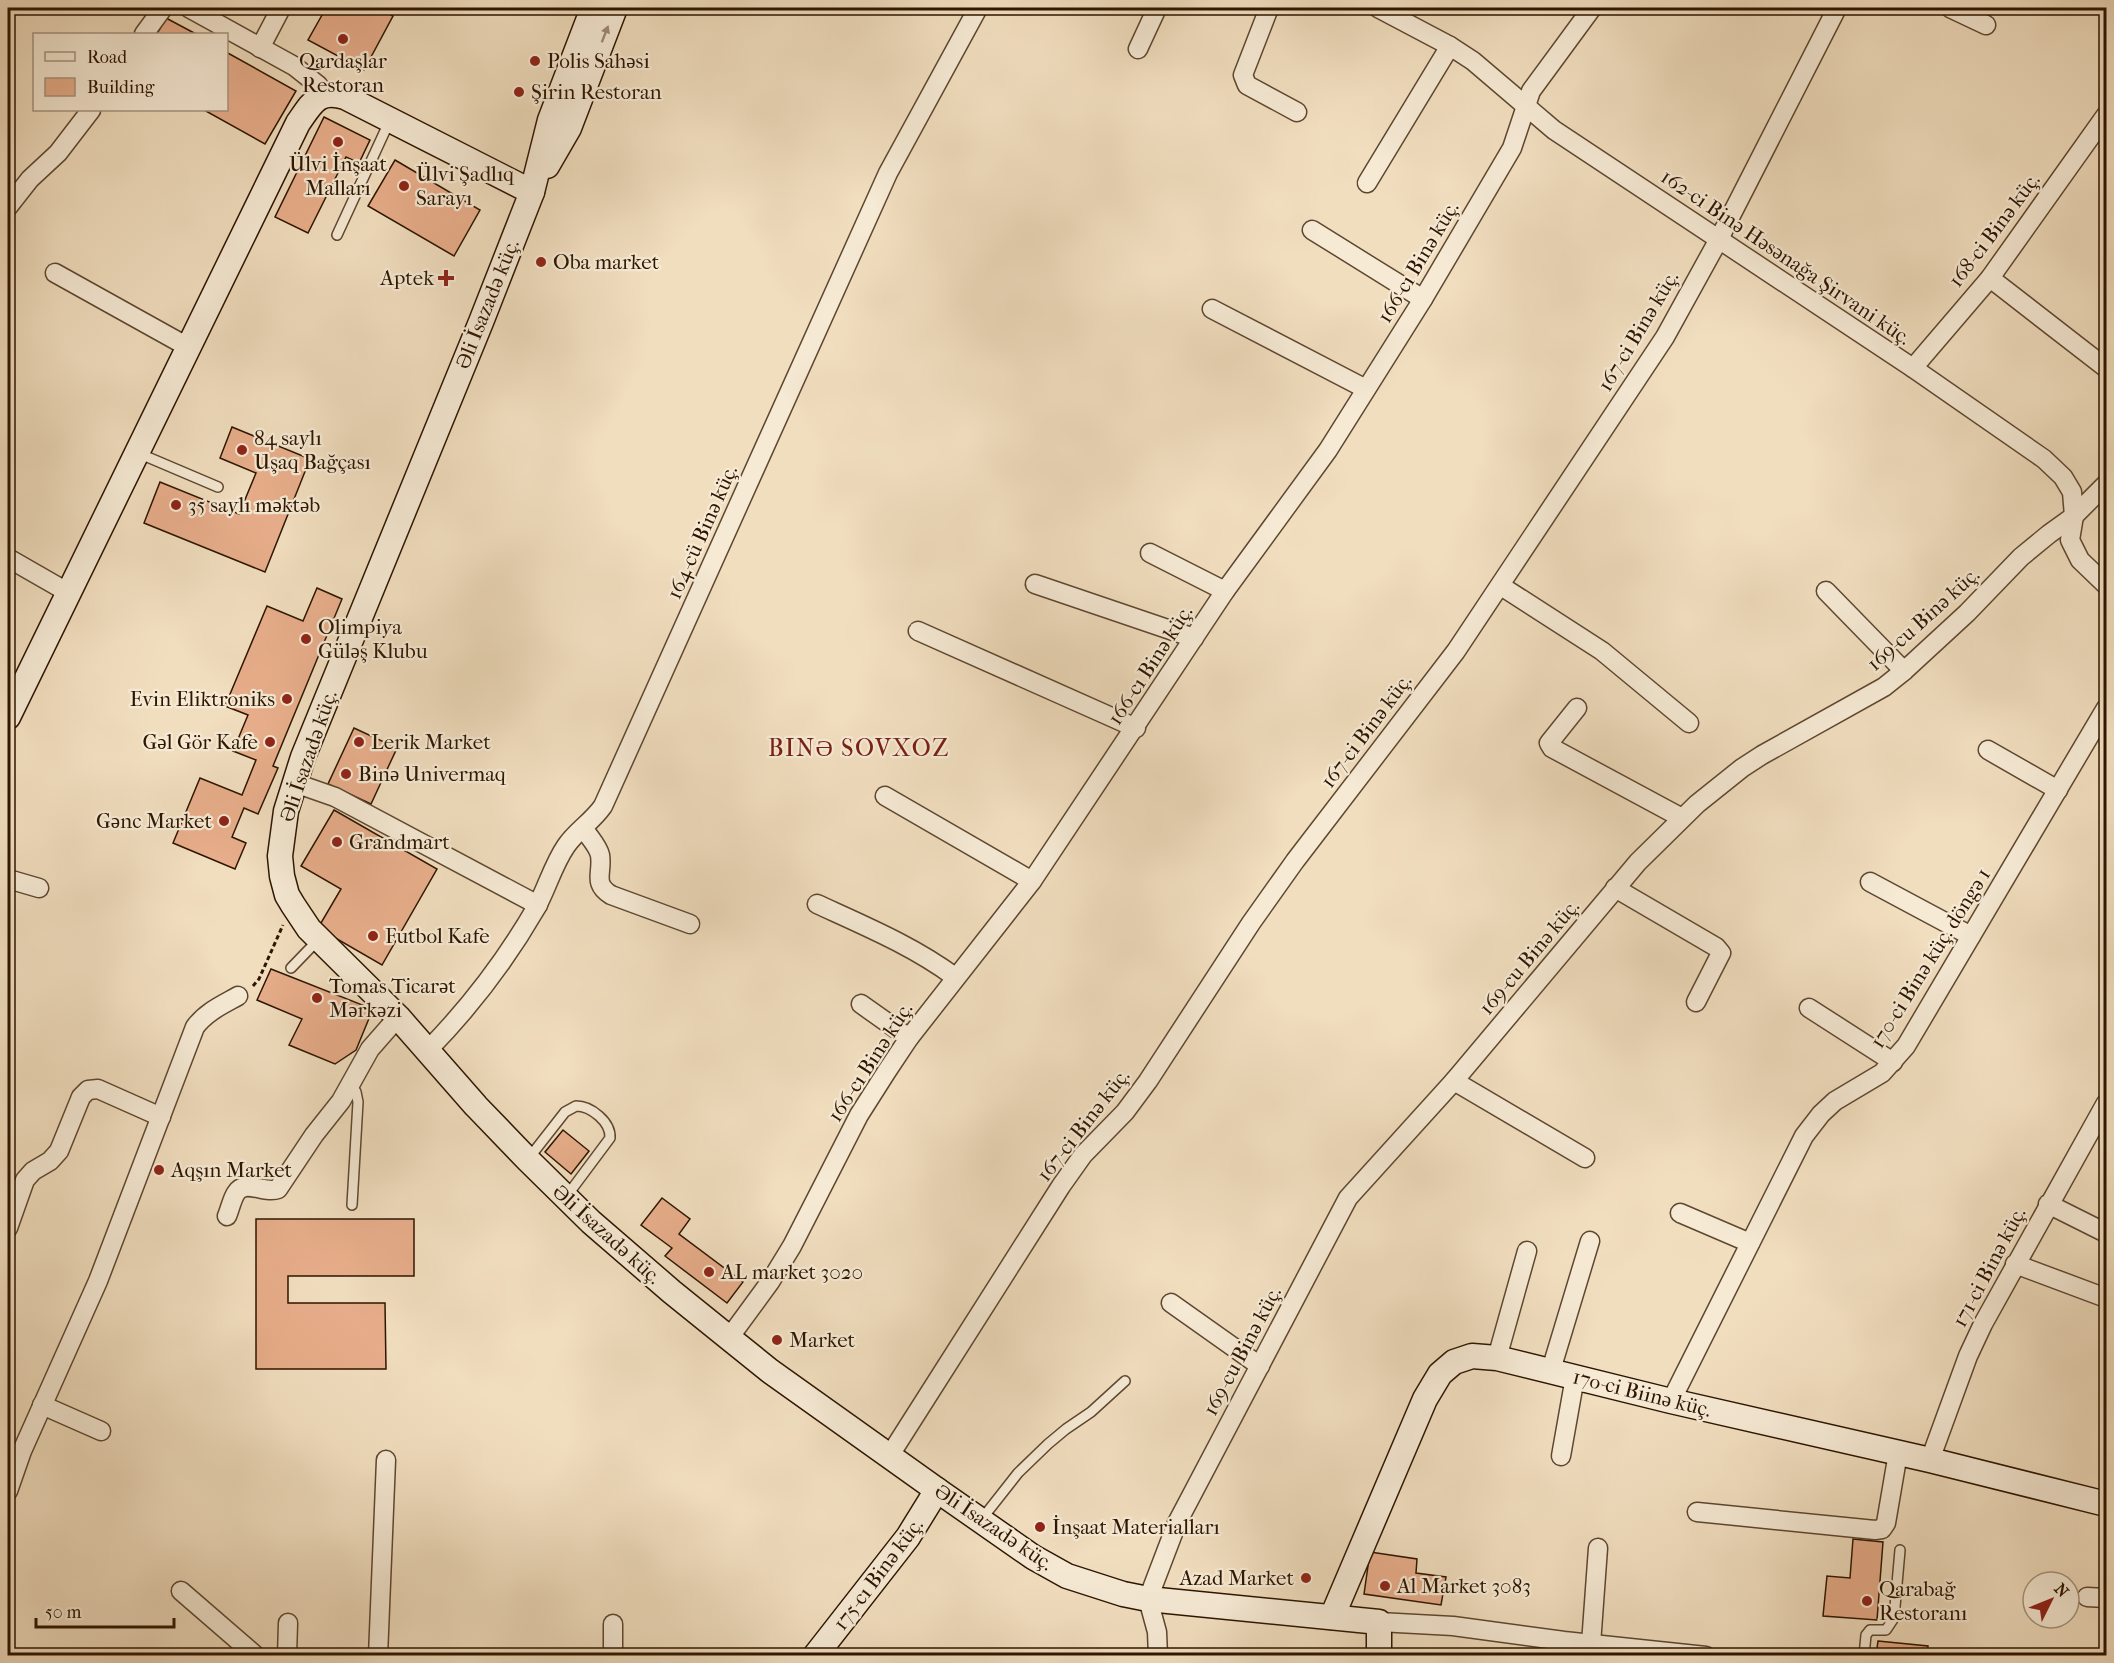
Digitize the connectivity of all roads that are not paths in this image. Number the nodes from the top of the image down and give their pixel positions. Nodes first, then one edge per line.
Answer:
1 (163, 8) edge
2 (189, 8) edge
3 (281, 8) edge
4 (593, 8) edge
5 (615, 8) edge
6 (978, 8) edge
7 (1157, 8) edge
8 (1269, 8) edge
9 (1378, 8) edge
10 (1592, 8) edge
11 (1837, 8) edge
12 (1950, 8) edge
13 (1986, 25) dead end
14 (145, 33) edge
15 (1450, 46) junction
16 (260, 48) junction
17 (1138, 49) dead end
18 (325, 94) junction
19 (1525, 104) junction
20 (90, 111) edge
21 (1297, 112) dead end
22 (2106, 115) edge
23 (390, 120) junction
24 (559, 124) junction
25 (1367, 183) dead end
26 (532, 192) junction
27 (8, 207) edge
28 (1312, 230) dead end
29 (337, 235) dead end
30 (1719, 239) junction
31 (55, 273) dead end
32 (1990, 278) junction
33 (1423, 299) junction
34 (1212, 309) dead end
35 (188, 347) junction
36 (1913, 368) junction
37 (2106, 368) edge
38 (1366, 389) junction
39 (138, 453) junction
40 (2106, 484) edge
41 (218, 487) dead end
42 (2074, 516) junction
43 (1150, 553) dead end
44 (8, 558) edge
45 (1035, 584) dead end
46 (2106, 585) edge
47 (1501, 586) junction
48 (1225, 591) junction
49 (1826, 591) dead end
50 (69, 593) junction
51 (918, 631) dead end
52 (1194, 638) junction
53 (1904, 671) junction
54 (1577, 708) dead end
55 (2106, 708) edge
56 (8, 717) edge
57 (1689, 723) dead end
58 (1136, 728) junction
59 (1988, 750) dead end
60 (295, 783) junction
61 (2058, 790) junction
62 (885, 796) dead end
63 (1682, 818) junction
64 (584, 829) junction
65 (8, 879) edge
66 (1032, 881) junction
67 (1869, 882) dead end
68 (39, 888) dead end
69 (1615, 888) junction
70 (817, 904) dead end
71 (538, 905) junction
72 (690, 924) dead end
73 (1971, 936) junction
74 (318, 939) junction
75 (291, 968) dead end
76 (956, 977) junction
77 (238, 996) road end
78 (1696, 1002) dead end
79 (861, 1004) dead end
80 (1809, 1008) dead end
81 (398, 1017) junction
82 (909, 1038) junction
83 (428, 1050) junction
84 (1893, 1062) junction
85 (1454, 1081) junction
86 (351, 1084) junction
87 (2106, 1103) edge
88 (161, 1118) junction
89 (2101, 1124) edge
90 (1585, 1158) dead end
91 (528, 1160) junction
92 (566, 1198) junction
93 (2048, 1204) junction
94 (352, 1205) dead end
95 (1680, 1213) dead end
96 (227, 1216) dead end
97 (8, 1228) edge
98 (2106, 1233) edge
99 (1590, 1241) dead end
100 (1750, 1243) junction
101 (1527, 1251) dead end
102 (2015, 1264) junction
103 (2106, 1298) edge
104 (1171, 1303) dead end
105 (729, 1338) junction
106 (1497, 1358) junction
107 (1260, 1366) junction
108 (1551, 1370) junction
109 (1575, 1377) junction
110 (1125, 1381) dead end
111 (1671, 1401) junction
112 (42, 1405) junction
113 (100, 1431) dead end
114 (15, 1447) edge
115 (1898, 1453) junction
116 (890, 1455) junction
117 (1561, 1456) dead end
118 (386, 1460) dead end
119 (1930, 1460) junction
120 (937, 1490) junction
121 (8, 1491) edge
122 (2106, 1504) edge
123 (1697, 1512) dead end
124 (981, 1520) junction
125 (1598, 1548) dead end
126 (1900, 1550) dead end
127 (181, 1591) dead end
128 (2087, 1597) dead end
129 (2106, 1598) edge
130 (1148, 1599) junction
131 (1332, 1617) junction
132 (1379, 1622) junction
133 (288, 1623) dead end
134 (613, 1624) dead end
135 (1591, 1644) junction
136 (1564, 1648) edge
137 (256, 1656) edge
138 (288, 1656) edge
139 (378, 1656) edge
140 (613, 1656) edge
141 (815, 1656) edge
142 (1158, 1656) edge
143 (1379, 1656) edge
144 (1706, 1656) edge
145 (1864, 1656) edge

1 - 14 street
2 - 16 street
3 - 16 street
4 - 24 street
24 -> 5 street
6 - 64 street, 164-cü Binə küç.
7 - 17 street
8 - 21 street
9 - 15 street, 162-ci Binə Həsənağa Şirvani küç.
10 - 19 street, 166-cı Binə küç.
11 - 30 street, 167-ci Binə küç.
12 - 13 street
15 - 19 street, 162-ci Binə Həsənağa Şirvani küç.
15 - 25 street
16 - 18 street
18 - 23 street
18 - 35 street
19 - 30 street, 162-ci Binə Həsənağa Şirvani küç.
19 - 33 street, 166-cı Binə küç.
20 - 27 street
22 - 32 street, 168-ci Binə küç.
23 - 26 street
23 - 29 lane
24 - 26 street, Əli İsazadə küç.
26 - 60 street, Əli İsazadə küç.
28 - 33 street
30 - 36 street, 162-ci Binə Həsənağa Şirvani küç.
30 - 47 street, 167-ci Binə küç.
31 - 35 street
32 - 36 street, 168-ci Binə küç.
32 - 37 street
33 - 38 street, 166-cı Binə küç.
34 - 38 street
35 - 39 street
36 - 42 street, 162-ci Binə Həsənağa Şirvani küç.
38 - 48 street, 166-cı Binə küç.
39 - 41 lane
39 - 50 street
40 - 42 street, 169-cu Binə küç.
42 - 46 street, 162-ci Binə Həsənağa Şirvani küç.
42 - 53 street, 169-cu Binə küç.
43 - 48 street
44 - 50 street
45 - 52 street
47 - 57 street
47 - 116 street, 167-ci Binə küç.
48 - 52 street, 166-cı Binə küç.
49 - 53 street
50 - 56 street
51 - 58 street
52 - 58 street, 166-cı Binə küç.
53 - 63 street, 169-cu Binə küç.
54 - 63 street
55 - 61 street, 170-ci Binə küç. döngə 1
58 - 66 street, 166-cı Binə küç.
59 - 61 street
60 - 71 street
60 - 74 street, Əli İsazadə küç.
61 - 73 street, 170-ci Binə küç. döngə 1
62 - 66 street
63 - 69 street, 169-cu Binə küç.
64 - 71 street, 164-cü Binə küç.
64 - 72 street
65 - 68 street
66 - 76 street, 166-cı Binə küç.
67 - 73 street
69 - 78 street
69 - 85 street, 169-cu Binə küç.
70 - 76 street
71 - 83 street, 164-cü Binə küç.
73 - 84 street, 170-ci Binə küç. döngə 1
74 - 75 lane
74 - 81 street, Əli İsazadə küç.
76 - 82 street, 166-cı Binə küç.
77 - 88 street
79 - 82 street
80 - 84 street
81 - 83 street, Əli İsazadə küç.
81 - 86 street
82 - 105 street, 166-cı Binə küç.
83 - 91 street, Əli İsazadə küç.
84 - 100 street, 170-ci Binə küç. döngə 1
85 - 90 street
85 - 107 street, 169-cu Binə küç.
86 - 94 lane
86 - 96 street
87 - 89 street, 171-ci Binə küç.
88 - 97 street
88 - 112 street
89 - 93 street, 171-ci Binə küç.
91 - 92 street, Əli İsazadə küç.
91 - 92 lane
92 - 105 street, Əli İsazadə küç.
93 - 98 street
93 - 102 street, 171-ci Binə küç.
95 - 100 street
99 - 108 street
100 - 111 street, 170-ci Binə küç. döngə 1
101 - 106 street
102 - 103 street
102 - 119 street, 171-ci Binə küç.
104 - 107 street
105 - 116 street, Əli İsazadə küç.
106 - 108 street, 17o-ci Biinə küç.
106 - 131 street, 17o-ci Biinə küç.
107 - 130 street, 169-cu Binə küç.
108 - 109 street, 17o-ci Biinə küç.
109 - 111 street, 17o-ci Biinə küç.
109 - 117 street
110 - 124 lane
111 - 115 street, 17o-ci Biinə küç.
112 - 113 street
112 - 114 street
114 - 121 street
115 - 119 street, 17o-ci Biinə küç.
115 - 123 street
116 - 120 street, Əli İsazadə küç.
118 - 139 street
119 - 122 street, 17o-ci Biinə küç.
120 - 124 street, Əli İsazadə küç.
120 - 141 street, 175-cı Binə küç.
124 - 130 street, Əli İsazadə küç.
125 - 135 street
126 - 145 lane
127 - 137 street
128 - 129 street
130 - 131 street, Əli İsazadə küç.
130 - 142 street
131 - 132 street, Əli İsazadə küç.
132 - 136 street, Əli İsazadə küç.
132 - 143 street
133 - 138 street
134 - 140 street
135 - 136 street, Əli İsazadə küç.
135 - 144 street, Əli İsazadə küç.

